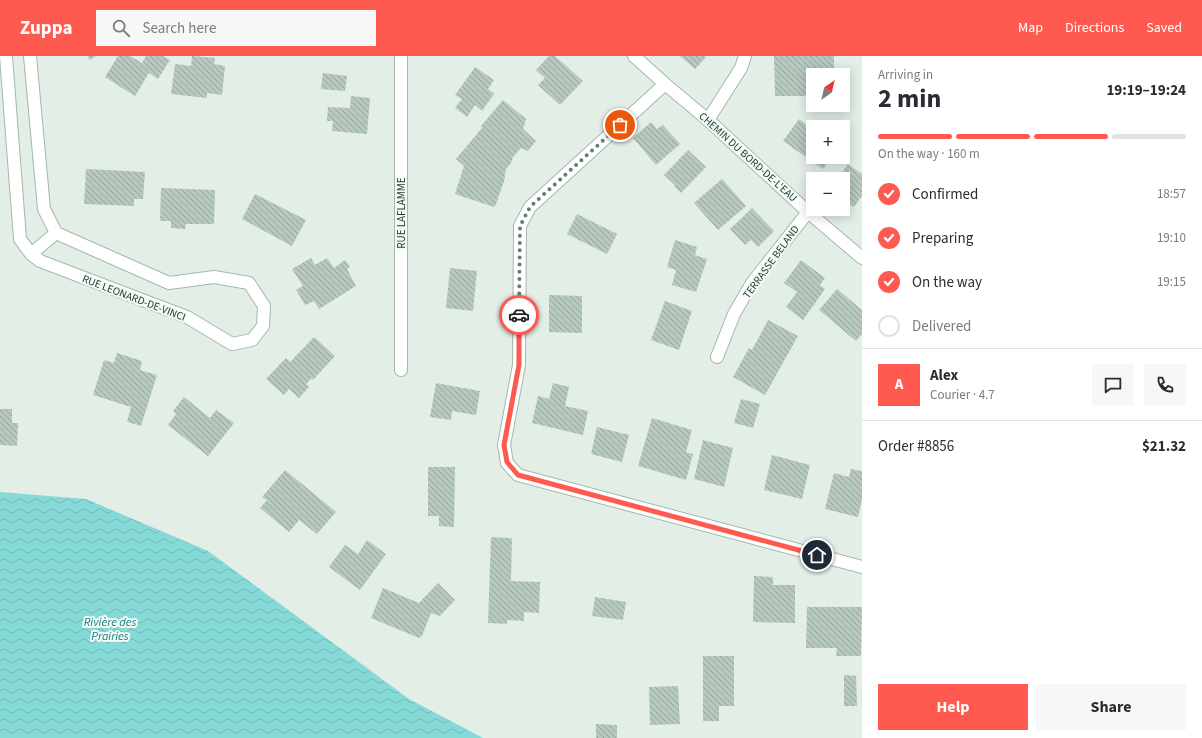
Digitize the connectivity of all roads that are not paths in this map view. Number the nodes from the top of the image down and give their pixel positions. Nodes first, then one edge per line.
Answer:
1 (6, 56) edge
2 (30, 56) edge
3 (401, 56) edge
4 (634, 56) edge
5 (745, 56) edge
6 (665, 84) junction
7 (708, 120) junction
8 (806, 210) edge
9 (806, 215) edge
10 (813, 216) edge
11 (56, 233) junction
12 (31, 254) junction
13 (862, 258) edge
14 (717, 357) dead end
15 (401, 370) dead end
16 (862, 567) edge

1 - 12 street, RUE LEONARD-DE-VINCI
2 - 11 street
3 - 15 street, RUE LAFLAMME
4 - 6 street, CHEMIN DU BORD-DE-L'EAU
5 - 7 street
6 - 7 street, CHEMIN DU BORD-DE-L'EAU
6 - 16 street
7 - 8 street, CHEMIN DU BORD-DE-L'EAU
9 - 14 street, TERRASSE BELAND
10 - 13 street, CHEMIN DU BORD-DE-L'EAU
11 - 12 street
11 - 12 street, RUE LEONARD-DE-VINCI

